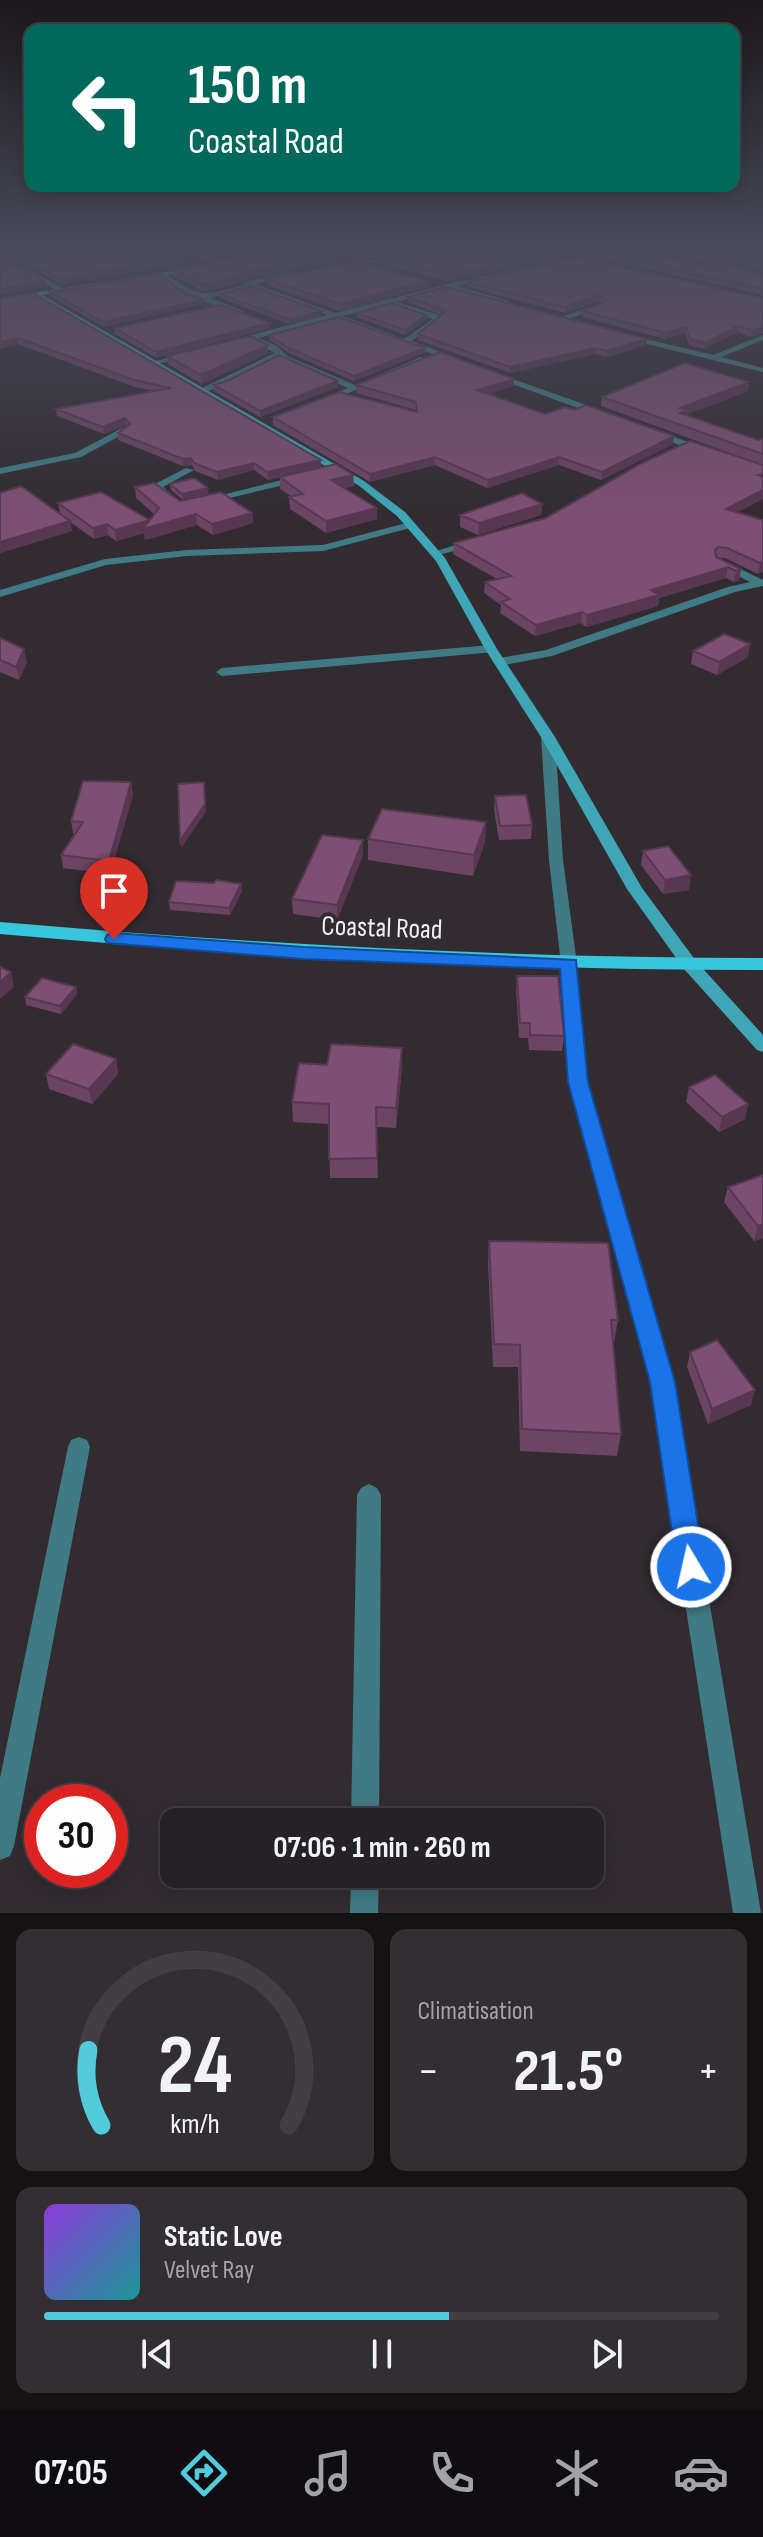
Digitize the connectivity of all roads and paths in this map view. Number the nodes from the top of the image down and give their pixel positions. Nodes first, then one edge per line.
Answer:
1 (105, 334) edge
2 (266, 334) edge
3 (385, 334) edge
4 (416, 334) edge
5 (621, 335) edge
6 (763, 337) edge
7 (251, 338) junction
8 (405, 342) junction
9 (221, 346) edge
10 (193, 353) edge
11 (280, 354) junction
12 (438, 354) junction
13 (713, 358) junction
14 (153, 363) junction
15 (466, 364) edge
16 (479, 369) edge
17 (763, 370) edge
18 (202, 390) junction
19 (356, 393) junction
20 (315, 404) edge
21 (275, 418) edge
22 (614, 418) edge
23 (262, 423) junction
24 (643, 429) edge
25 (124, 430) edge
26 (686, 445) junction
27 (668, 453) edge
28 (712, 453) edge
29 (339, 469) junction
30 (189, 470) edge
31 (0, 471) edge
32 (325, 473) edge
33 (311, 476) edge
34 (593, 493) edge
35 (195, 503) edge
36 (180, 506) edge
37 (410, 525) junction
38 (530, 528) edge
39 (490, 539) edge
40 (435, 553) junction
41 (720, 563) edge
42 (0, 594) edge
43 (491, 649) junction
44 (499, 662) junction
45 (222, 672) dead end
46 (548, 737) junction
47 (0, 928) edge
48 (569, 964) junction
49 (763, 964) edge
50 (690, 965) junction
51 (763, 1046) edge
52 (79, 1447) dead end
53 (369, 1495) dead end
54 (365, 1808) edge
55 (0, 1846) edge
56 (365, 1888) edge
57 (364, 1913) edge
58 (747, 1913) edge

1 - 14 street
2 - 7 street
3 - 8 street
4 - 8 street
5 - 13 street
6 - 13 street
7 - 9 street
7 - 11 street
8 - 12 street
10 - 14 street
11 - 18 street
11 - 19 street
12 - 15 street
12 - 19 street
13 - 17 street
14 - 18 street
16 - 22 street
18 - 23 street
19 - 20 street
21 - 23 street
23 - 29 street
24 - 26 street
25 - 31 street
26 - 27 street
26 - 28 street
29 - 32 street
29 - 37 street
30 - 36 street
33 - 35 street
34 - 38 street
37 - 40 street
37 - 42 street
39 - 40 street
40 - 43 street
41 - 44 street
43 - 44 street
43 - 45 street
44 - 46 street
46 - 48 street
46 - 50 street
47 - 48 main road, Coastal Road
48 - 50 main road, Coastal Road
48 - 58 street
49 - 50 main road, Coastal Road
50 - 51 street
52 - 55 street
53 - 54 street
56 - 57 street

